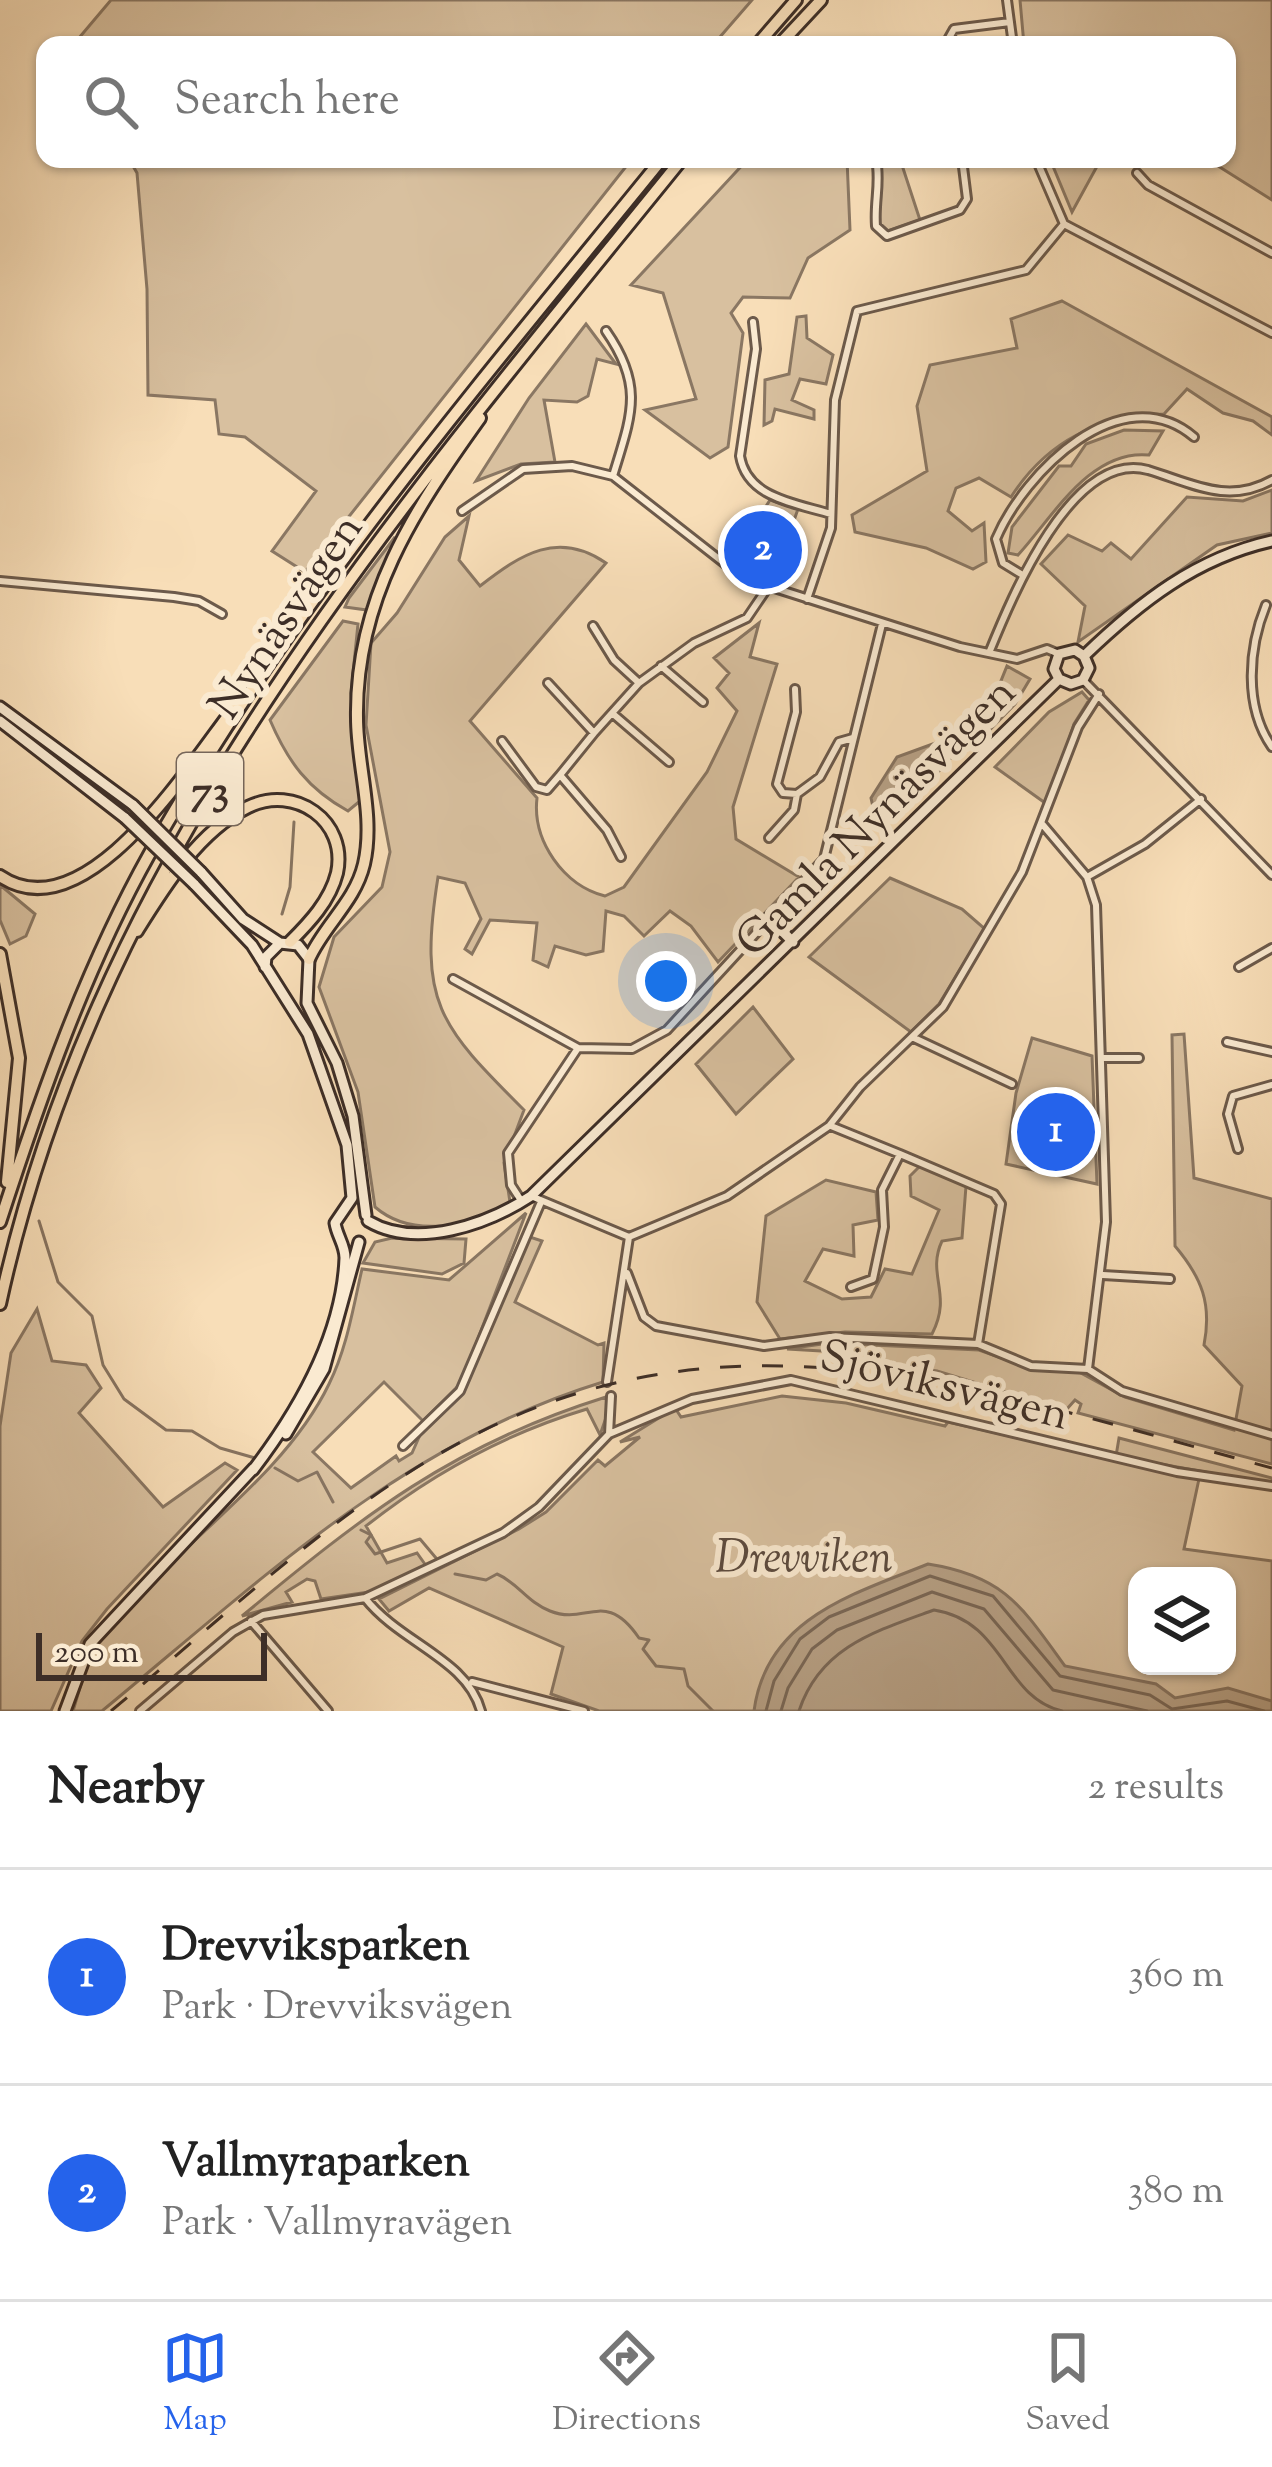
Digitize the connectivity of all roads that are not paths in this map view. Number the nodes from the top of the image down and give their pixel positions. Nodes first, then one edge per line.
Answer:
1 (796, 0) edge
2 (820, 0) edge
3 (1007, 0) edge
4 (1010, 22) junction
5 (765, 36) edge
6 (787, 36) edge
7 (950, 36) edge
8 (1012, 36) edge
9 (655, 168) edge
10 (675, 168) edge
11 (878, 168) edge
12 (963, 168) edge
13 (1040, 168) edge
14 (1137, 173) dead end
15 (1064, 224) junction
16 (1272, 253) edge
17 (753, 322) dead end
18 (606, 331) dead end
19 (1272, 333) edge
20 (538, 337) junction
21 (1194, 437) dead end
22 (613, 476) junction
23 (1272, 480) edge
24 (462, 511) dead end
25 (831, 514) junction
26 (1272, 541) edge
27 (1021, 574) junction
28 (0, 581) edge
29 (769, 586) junction
30 (807, 599) junction
31 (1266, 605) dead end
32 (222, 614) dead end
33 (882, 625) junction
34 (593, 626) dead end
35 (989, 653) junction
36 (1059, 654) junction
37 (1084, 656) junction
38 (273, 659) junction
39 (661, 666) junction
40 (1059, 679) junction
41 (1083, 680) junction
42 (548, 683) dead end
43 (639, 683) junction
44 (795, 689) dead end
45 (1099, 694) junction
46 (703, 702) dead end
47 (0, 707) edge
48 (612, 713) junction
49 (0, 722) edge
50 (594, 733) junction
51 (853, 738) junction
52 (502, 741) dead end
53 (1272, 747) edge
54 (669, 763) dead end
55 (560, 775) junction
56 (797, 794) junction
57 (1201, 799) junction
58 (1043, 825) junction
59 (769, 838) dead end
60 (621, 857) dead end
61 (1272, 875) edge
62 (0, 876) edge
63 (1087, 877) junction
64 (769, 918) junction
65 (285, 942) junction
66 (793, 942) junction
67 (1272, 949) edge
68 (0, 954) edge
69 (309, 959) junction
70 (265, 967) junction
71 (1239, 967) dead end
72 (110, 974) junction
73 (305, 979) junction
74 (453, 979) dead end
75 (273, 982) junction
76 (912, 1037) junction
77 (1227, 1042) dead end
78 (578, 1048) junction
79 (1272, 1052) edge
80 (1101, 1058) junction
81 (1139, 1058) dead end
82 (1012, 1084) dead end
83 (1272, 1085) edge
84 (830, 1126) junction
85 (1238, 1149) dead end
86 (900, 1154) junction
87 (531, 1200) junction
88 (347, 1210) junction
89 (367, 1218) junction
90 (0, 1222) edge
91 (392, 1230) junction
92 (629, 1237) junction
93 (340, 1238) junction
94 (362, 1240) junction
95 (627, 1274) junction
96 (1103, 1275) junction
97 (1170, 1279) dead end
98 (850, 1287) dead end
99 (0, 1304) edge
100 (978, 1344) junction
101 (1088, 1369) junction
102 (607, 1382) dead end
103 (611, 1396) dead end
104 (608, 1435) junction
105 (1272, 1436) edge
106 (404, 1446) dead end
107 (253, 1470) junction
108 (1272, 1486) edge
109 (365, 1598) junction
110 (250, 1621) junction
111 (470, 1682) junction
112 (324, 1709) edge
113 (65, 1711) edge
114 (140, 1711) edge
115 (481, 1711) edge
116 (584, 1711) edge

1 - 5 highway
2 - 6 highway
3 - 4 street
4 - 7 street
4 - 8 street
9 - 38 highway, Nynäsvägen / 73
10 - 20 highway, Nynäsvägen / 73
11 - 12 street
13 - 15 street
14 - 16 street
15 - 19 street
15 - 25 street
17 - 25 street
18 - 22 street
20 - 69 highway
20 - 72 highway, Nynäsvägen / 73
21 - 27 street
22 - 24 street
22 - 29 street
23 - 27 street
25 - 30 street
26 - 37 street
27 - 35 street
28 - 32 street
29 - 30 street
29 - 39 street
30 - 33 street
31 - 53 street
33 - 35 street
33 - 51 street
34 - 43 street
35 - 36 street
36 - 37 street, Gamla Nynäsvägen
36 - 40 street, Gamla Nynäsvägen
37 - 41 street, Gamla Nynäsvägen
38 - 62 highway
38 - 90 highway, Nynäsvägen / 73
39 - 43 street
39 - 46 street
40 - 41 street, Gamla Nynäsvägen
40 - 66 street, Gamla Nynäsvägen
41 - 45 street
42 - 50 street
43 - 48 street
44 - 56 street
45 - 57 street
45 - 58 street
47 - 65 street, bridge
48 - 50 street
48 - 54 street
49 - 70 street, bridge
50 - 55 street
51 - 56 street
51 - 64 street
52 - 55 street
55 - 60 street
56 - 59 street
57 - 61 street
57 - 63 street
58 - 63 street
58 - 76 street
63 - 80 street
64 - 66 street
64 - 78 street
65 - 69 street
65 - 70 street
65 - 72 highway
66 - 87 street, Gamla Nynäsvägen
67 - 71 street
68 - 90 highway
69 - 73 street
70 - 75 street
72 - 99 highway, Nynäsvägen / 73
73 - 75 street
73 - 89 street
74 - 78 street
75 - 88 street
76 - 82 street
76 - 84 street
77 - 79 street
78 - 87 street
80 - 81 street
80 - 96 street
83 - 85 street
84 - 86 street
84 - 92 street
86 - 98 street
86 - 100 street
87 - 91 street, Gamla Nynäsvägen
87 - 92 street
87 - 106 street
88 - 89 street, Gamla Nynäsvägen
88 - 93 street
89 - 91 street, Gamla Nynäsvägen
89 - 94 street
91 - 94 street, Gamla Nynäsvägen
92 - 95 street
93 - 94 street
93 - 107 street
94 - 107 street
95 - 100 street
95 - 102 street
96 - 97 street
96 - 101 street
100 - 101 street
101 - 105 street
103 - 104 street
104 - 108 street, Sjöviksvägen
104 - 109 street
107 - 113 street
109 - 110 street
109 - 111 street
110 - 112 street
110 - 114 street
111 - 115 street
111 - 116 street

